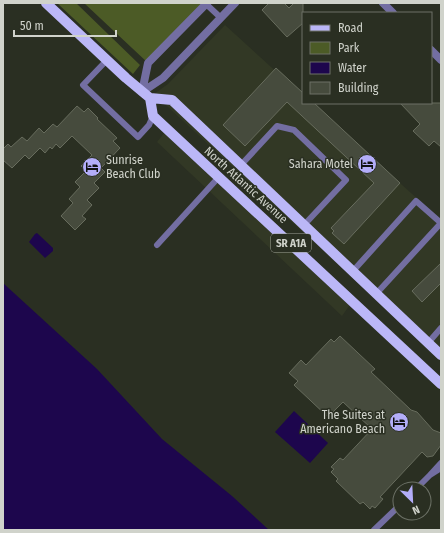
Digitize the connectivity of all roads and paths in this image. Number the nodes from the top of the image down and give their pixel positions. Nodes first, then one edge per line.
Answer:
1 (46, 3) edge
2 (206, 3) edge
3 (235, 3) edge
4 (382, 3) edge
5 (392, 12) edge
6 (221, 18) junction
7 (432, 51) edge
8 (107, 60) junction
9 (441, 60) edge
10 (146, 95) junction
11 (153, 116) junction
12 (241, 165) junction
13 (218, 178) junction
14 (304, 225) junction
15 (157, 245) dead end
16 (353, 272) junction
17 (376, 294) junction
18 (441, 328) edge
19 (428, 343) junction
20 (441, 355) edge
21 (441, 384) edge
22 (441, 463) edge
23 (441, 468) edge
24 (430, 475) junction
25 (424, 481) edge
26 (392, 513) edge
27 (374, 530) edge

1 - 8 main road
2 - 6 lane
2 - 10 street
3 - 6 street
4 - 5 street
6 - 10 street
7 - 9 street
8 - 10 main road
8 - 11 lane
10 - 11 main road
10 - 12 main road, North Atlantic Avenue / SR A1A
11 - 13 main road, North Atlantic Avenue / SR A1A
12 - 14 main road, North Atlantic Avenue / SR A1A
12 - 14 lane
13 - 15 lane
13 - 21 main road, North Atlantic Avenue / SR A1A
14 - 16 main road, North Atlantic Avenue / SR A1A
16 - 17 main road, North Atlantic Avenue / SR A1A
16 - 17 lane
17 - 19 main road, North Atlantic Avenue / SR A1A
18 - 19 lane
19 - 20 main road, North Atlantic Avenue / SR A1A
22 - 24 lane
23 - 24 lane
24 - 25 lane
26 - 27 lane

